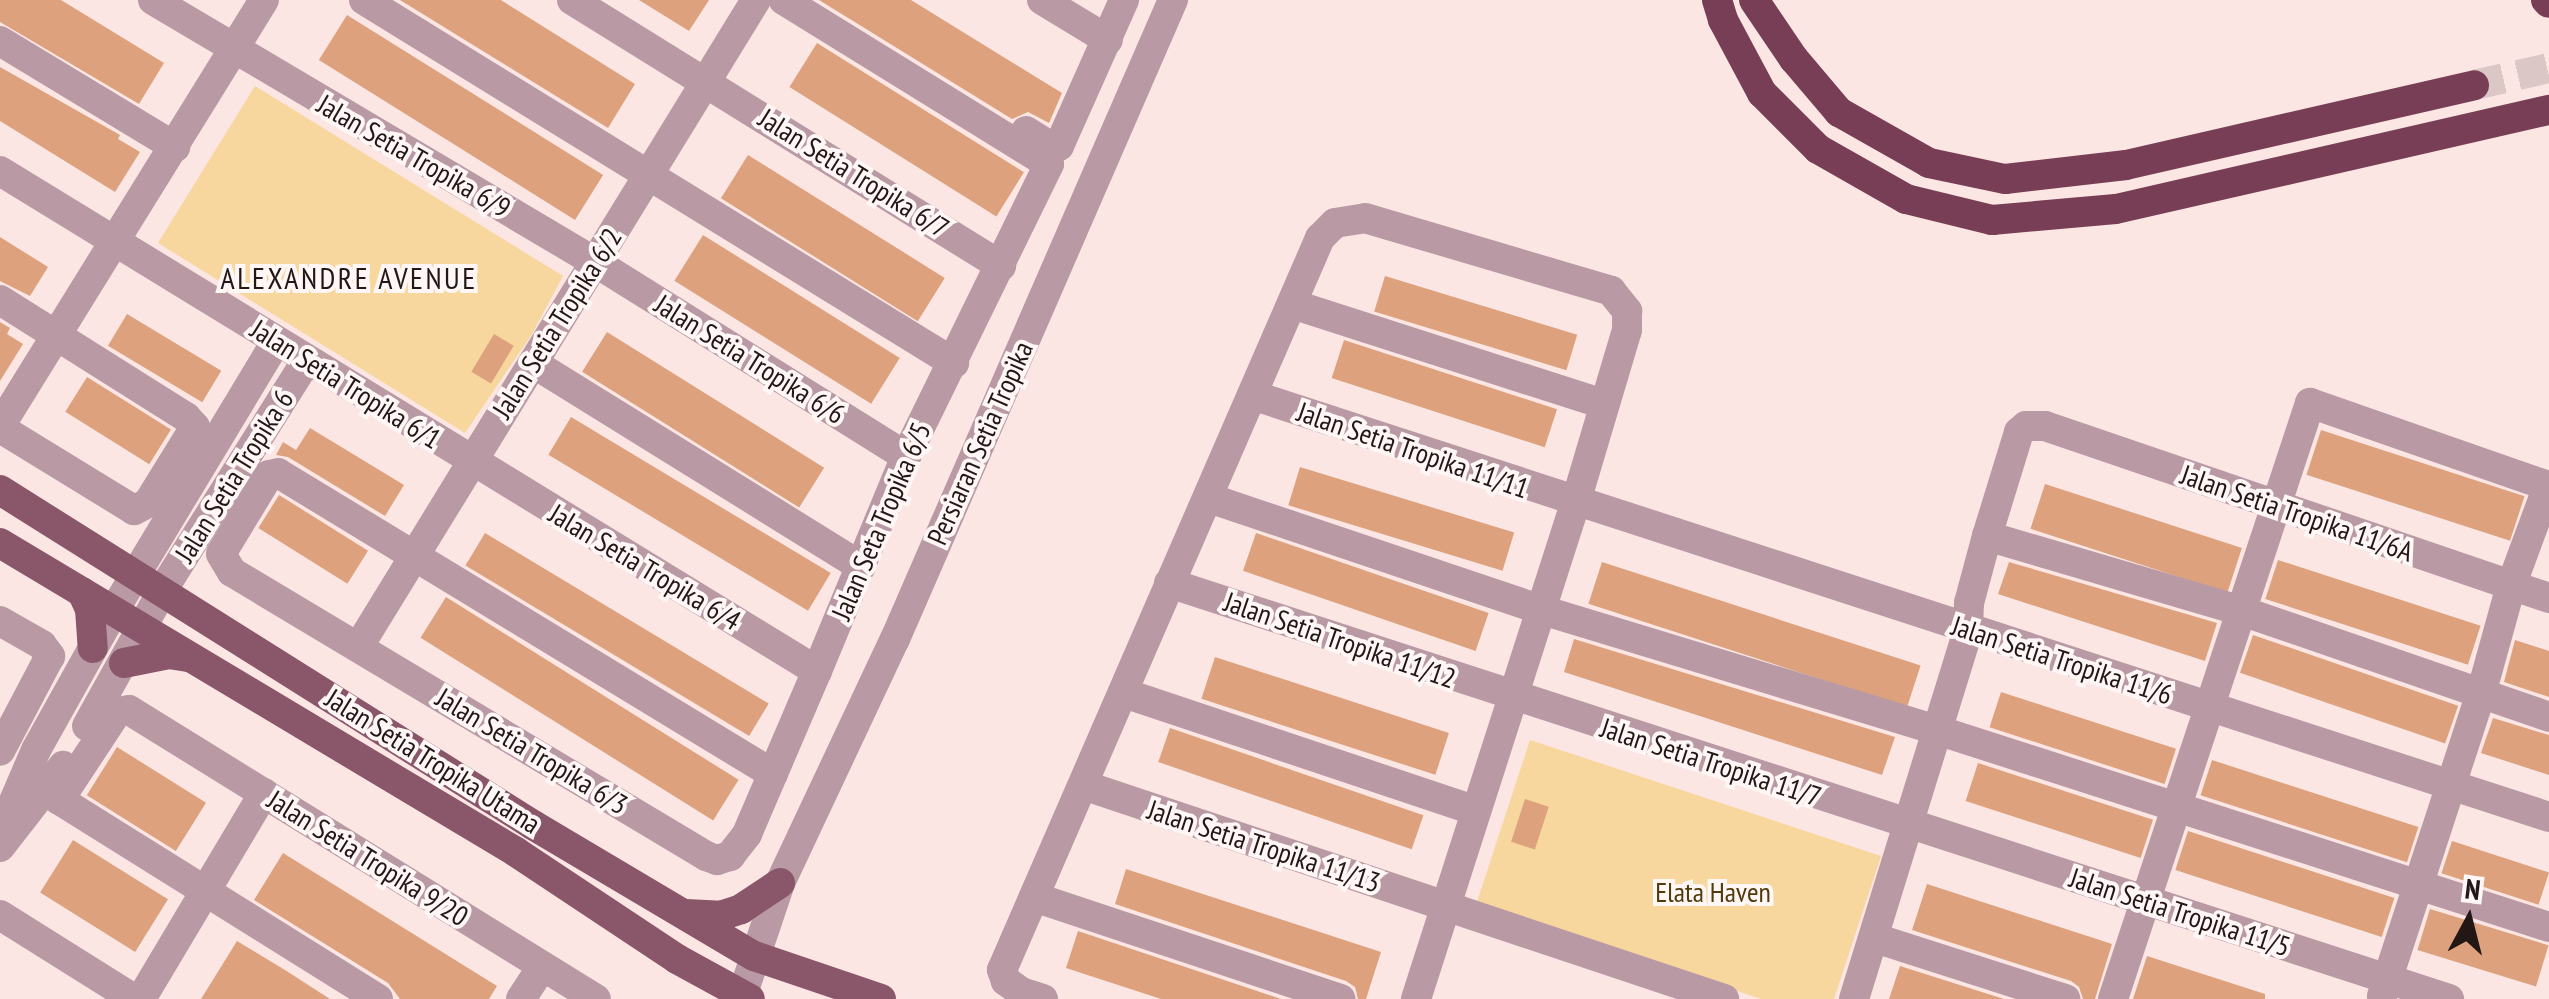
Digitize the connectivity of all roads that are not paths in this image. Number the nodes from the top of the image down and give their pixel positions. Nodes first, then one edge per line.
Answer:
1 (152, 0) edge
2 (264, 0) edge
3 (364, 0) edge
4 (572, 0) edge
5 (756, 0) edge
6 (783, 0) edge
7 (813, 0) edge
8 (1042, 0) edge
9 (1124, 0) edge
10 (1173, 0) edge
11 (1717, 0) edge
12 (1754, 0) edge
13 (1108, 40) junction
14 (0, 41) edge
15 (233, 50) junction
16 (707, 80) junction
17 (2474, 85) tunnel mouth
18 (2549, 110) edge
19 (174, 147) junction
20 (1055, 152) junction
21 (0, 172) edge
22 (650, 172) junction
23 (117, 244) junction
24 (595, 262) junction
25 (1001, 266) junction
26 (0, 300) edge
27 (1292, 304) junction
28 (59, 336) junction
29 (276, 342) junction
30 (306, 360) junction
31 (533, 363) junction
32 (954, 363) junction
33 (1252, 395) junction
34 (1604, 404) junction
35 (0, 427) edge
36 (906, 456) junction
37 (472, 462) junction
38 (191, 480) junction
39 (2548, 486) edge
40 (0, 490) edge
41 (219, 498) junction
42 (1209, 498) junction
43 (1575, 504) junction
44 (2274, 506) junction
45 (1987, 536) junction
46 (0, 544) edge
47 (414, 557) junction
48 (861, 566) junction
49 (134, 574) junction
50 (1169, 582) junction
51 (2511, 586) junction
52 (162, 591) junction
53 (82, 592) junction
54 (2549, 598) edge
55 (1542, 610) junction
56 (2240, 610) junction
57 (112, 612) junction
58 (0, 621) edge
59 (141, 630) junction
60 (1968, 630) junction
61 (359, 646) junction
62 (94, 648) junction
63 (191, 658) junction
64 (124, 662) junction
65 (817, 671) junction
66 (75, 685) junction
67 (1124, 693) junction
68 (2482, 694) junction
69 (1512, 698) junction
70 (102, 701) junction
71 (2210, 708) junction
72 (2549, 717) edge
73 (1938, 730) junction
74 (0, 751) edge
75 (773, 774) junction
76 (2450, 784) junction
77 (1082, 785) junction
78 (264, 794) junction
79 (2176, 809) junction
80 (1476, 812) junction
81 (2549, 817) edge
82 (1910, 826) junction
83 (0, 834) edge
84 (0, 846) edge
85 (706, 856) joint
86 (780, 883) junction
87 (2418, 886) junction
88 (205, 891) junction
89 (1034, 897) junction
90 (2146, 900) junction
91 (1446, 906) junction
92 (683, 914) junction
93 (1, 915) edge
94 (2549, 928) edge
95 (1875, 938) junction
96 (754, 956) junction
97 (542, 966) junction
98 (1655, 988) edge
99 (2384, 989) edge
100 (1032, 996) edge
101 (746, 998) edge
102 (138, 999) edge
103 (378, 999) edge
104 (521, 999) edge
105 (596, 999) edge
106 (882, 999) edge
107 (1340, 999) edge
108 (1416, 999) edge
109 (1724, 999) edge
110 (1854, 999) edge
111 (2065, 999) edge
112 (2113, 999) edge
113 (2449, 999) edge

1 - 15 street, Jalan Setia Tropika 6/9
2 - 15 street
3 - 22 street
4 - 16 street, Jalan Setia Tropika 6/7
5 - 16 street, Jalan Setia Tropika 6/2
6 - 20 street
7 - 20 street
8 - 13 street
9 - 13 street, Jalan Seta Tropika 6/5
10 - 86 street, Persiaran Setia Tropika
11 - 18 highway
12 - 17 highway
13 - 20 street, Jalan Seta Tropika 6/5
14 - 19 street
15 - 19 street
15 - 24 street, Jalan Setia Tropika 6/9
16 - 22 street, Jalan Setia Tropika 6/2
16 - 25 street, Jalan Setia Tropika 6/7
19 - 23 street
20 - 25 street, Jalan Seta Tropika 6/5
21 - 23 street, Jalan Setia Tropika 6/1
22 - 24 street, Jalan Setia Tropika 6/2
22 - 32 street
23 - 28 street
23 - 29 street, Jalan Setia Tropika 6/1
24 - 31 street, Jalan Setia Tropika 6/2
24 - 36 street, Jalan Setia Tropika 6/6
25 - 32 street, Jalan Seta Tropika 6/5
26 - 28 street
27 - 33 street
27 - 34 street
27 - 34 street
28 - 35 street
28 - 35 street
29 - 30 street, Jalan Setia Tropika 6/1
29 - 38 street, Jalan Setia Tropika 6
30 - 37 street, Jalan Setia Tropika 6/1
30 - 41 street, Jalan Setia Tropika 6
31 - 37 street, Jalan Setia Tropika 6/2
31 - 48 street
32 - 36 street, Jalan Seta Tropika 6/5
33 - 42 street
33 - 43 street, Jalan Setia Tropika 11/11
34 - 43 street
36 - 48 street, Jalan Seta Tropika 6/5
37 - 47 street, Jalan Setia Tropika 6/2
37 - 65 street, Jalan Setia Tropika 6/4
38 - 41 street
38 - 49 street, Jalan Setia Tropika 6
39 - 44 street
39 - 51 street
40 - 49 main road, Jalan Setia Tropika Utama
41 - 52 street, Jalan Setia Tropika 6
42 - 50 street
42 - 55 street
43 - 55 street
43 - 60 street, Jalan Setia Tropika 11/6
44 - 45 street, Jalan Setia Tropika 11/6A
44 - 51 street, Jalan Setia Tropika 11/6A
44 - 56 street
45 - 56 street
45 - 60 street
46 - 53 main road, Jalan Setia Tropika Utama
47 - 61 street, Jalan Setia Tropika 6/2
47 - 61 street, Jalan Setia Tropika 6/3
47 - 75 street
48 - 65 street, Jalan Seta Tropika 6/5
49 - 52 main road, Jalan Setia Tropika Utama
49 - 57 street, Jalan Setia Tropika 6
50 - 67 street
50 - 69 street, Jalan Setia Tropika 11/12
51 - 54 street, Jalan Setia Tropika 11/6A
51 - 68 street
52 - 59 street, Jalan Setia Tropika 6
52 - 92 main road, Jalan Setia Tropika Utama
53 - 57 main road, Jalan Setia Tropika Utama
53 - 62 main road
55 - 69 street
55 - 73 street
56 - 68 street
56 - 71 street
57 - 59 main road, Jalan Setia Tropika Utama
57 - 62 street, Jalan Setia Tropika 6
58 - 74 street
59 - 63 main road, Jalan Setia Tropika Utama
59 - 64 street, Jalan Setia Tropika 6
60 - 71 street, Jalan Setia Tropika 11/6
60 - 73 street
61 - 85 street, Jalan Setia Tropika 6/3
62 - 66 street, Jalan Setia Tropika 6
63 - 64 main road
63 - 101 main road, Jalan Setia Tropika Utama
64 - 70 street, Jalan Setia Tropika 6
65 - 75 street, Jalan Seta Tropika 6/5
66 - 70 street
66 - 83 street, Jalan Setia Tropika 6
67 - 77 street
67 - 80 street
68 - 72 street
68 - 76 street
69 - 80 street
69 - 82 street, Jalan Setia Tropika 11/7
70 - 84 street, Jalan Setia Tropika 6
71 - 76 street, Jalan Setia Tropika 11/6
71 - 79 street
73 - 79 street
73 - 82 street
75 - 85 street, Jalan Seta Tropika 6/5
76 - 81 street, Jalan Setia Tropika 11/6
76 - 87 street
77 - 89 street
77 - 91 street, Jalan Setia Tropika 11/13
78 - 88 street
78 - 88 street, Jalan Setia Tropika 9/20
78 - 97 street, Jalan Setia Tropika 9/20
79 - 87 street
79 - 90 street
80 - 91 street
82 - 90 street, Jalan Setia Tropika 11/5
82 - 95 street
86 - 92 main road
86 - 96 street, Persiaran Setia Tropika
87 - 94 street
87 - 99 street
88 - 102 street
88 - 103 street
89 - 100 street
89 - 107 street
90 - 99 street, Jalan Setia Tropika 11/5
90 - 112 street
91 - 98 street, Jalan Setia Tropika 11/13
91 - 108 street
92 - 96 main road, Jalan Setia Tropika Utama
93 - 102 street
95 - 110 street
95 - 111 street
96 - 101 street, Persiaran Setia Tropika
96 - 106 main road, Jalan Setia Tropika Utama
97 - 104 street
97 - 105 street, Jalan Setia Tropika 9/20
98 - 109 street, Jalan Setia Tropika 11/13
99 - 113 street, Jalan Setia Tropika 11/5

